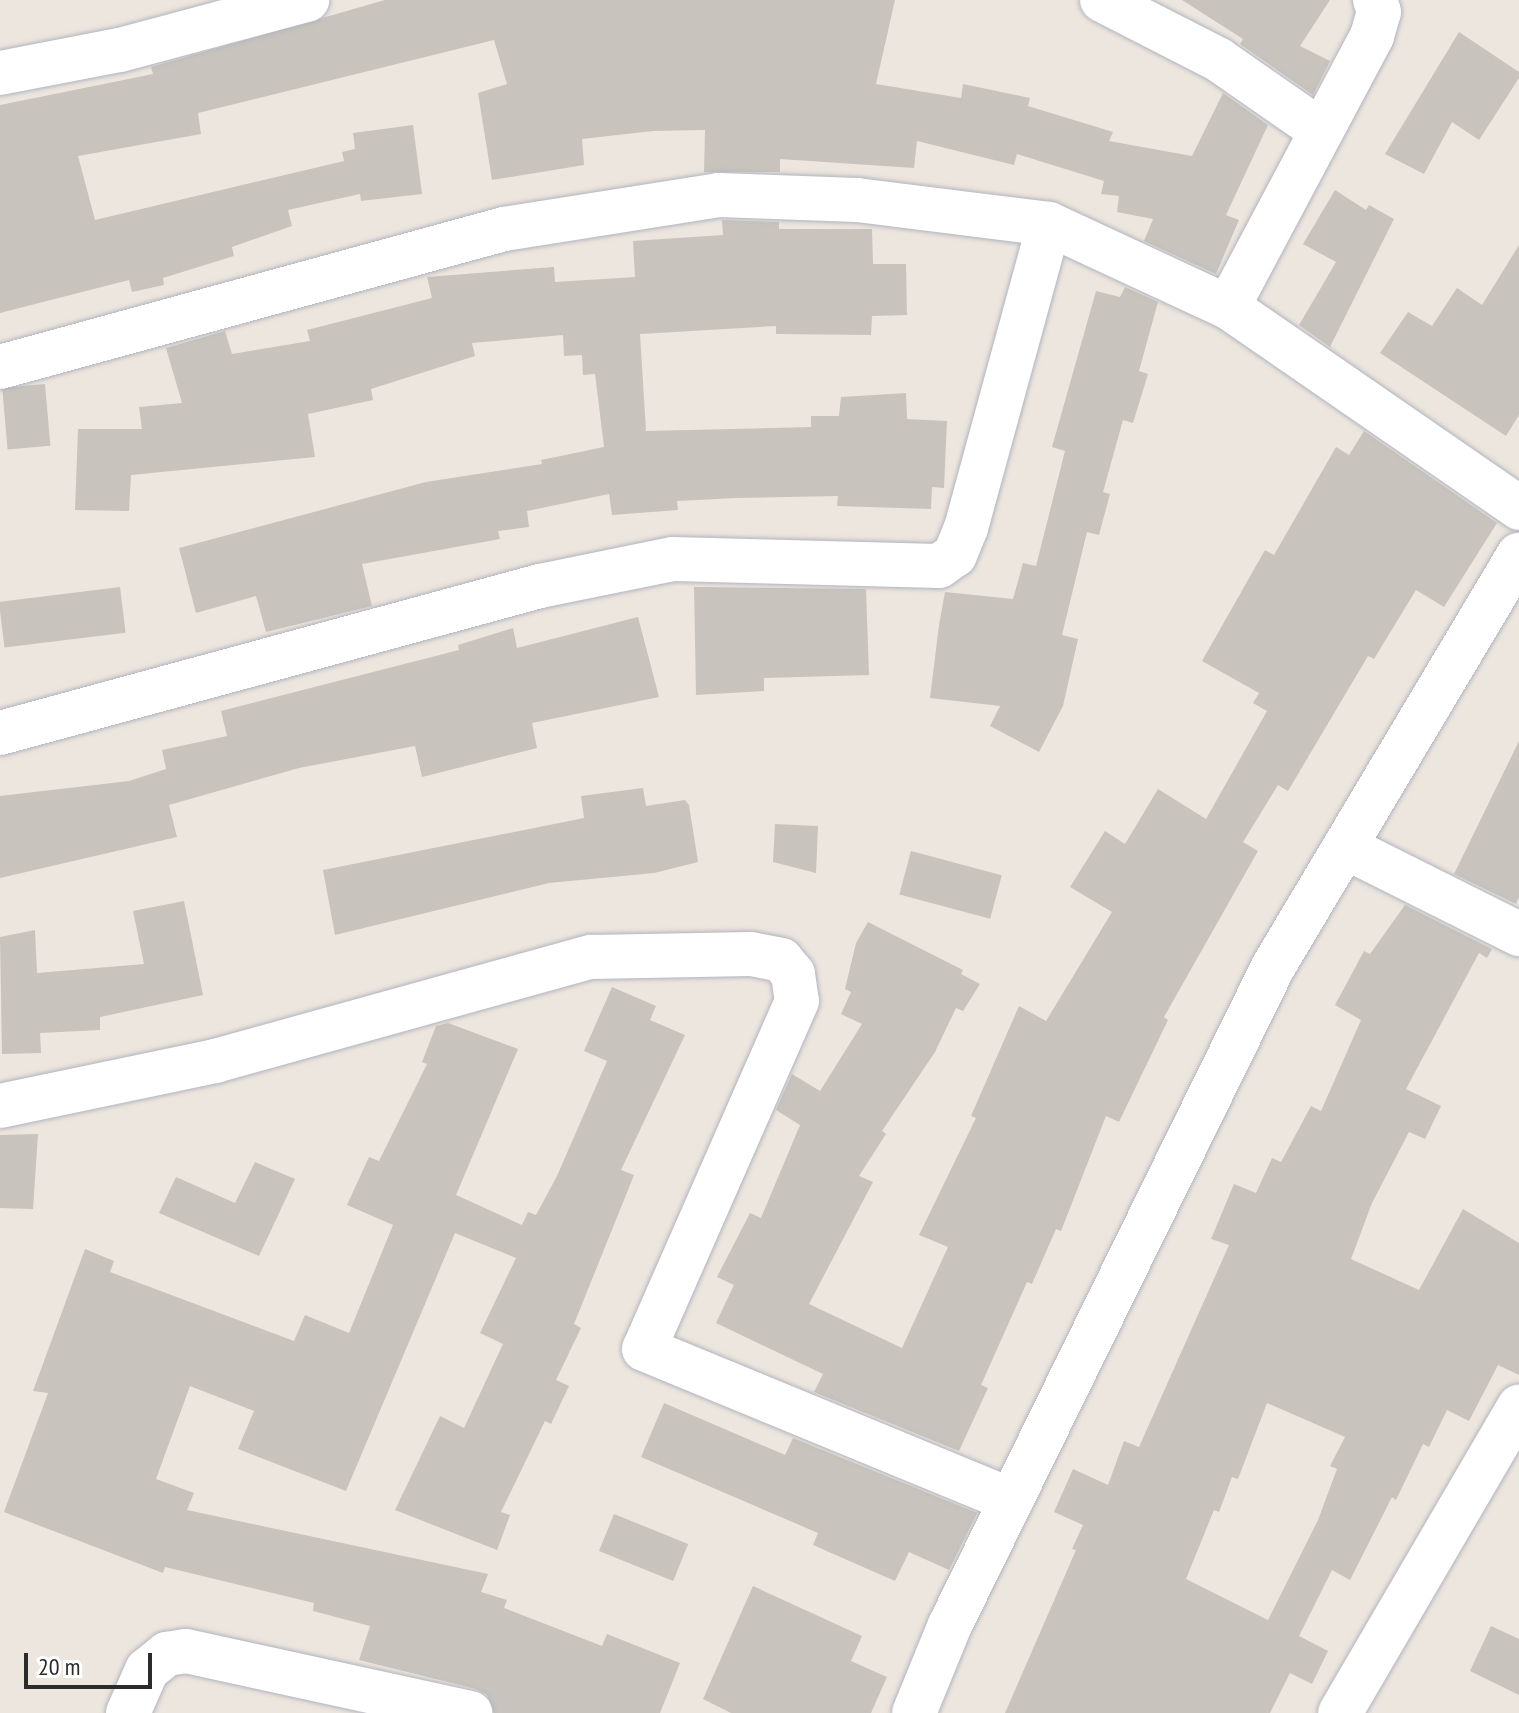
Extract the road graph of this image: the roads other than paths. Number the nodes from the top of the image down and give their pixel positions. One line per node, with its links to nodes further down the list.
1 (307, 0): 4 (street)
2 (1102, 0): 5 (street)
3 (1375, 0): 5 (street)
4 (0, 73)
5 (1321, 131): 7 (street)
6 (1049, 224): 7 (street); 8 (street); 12 (street)
7 (1228, 307): 9 (street)
8 (0, 367)
9 (1519, 508)
10 (1519, 555): 11 (street)
11 (1501, 623): 13 (street)
12 (0, 733)
13 (1345, 847): 14 (street); 17 (street)
14 (1519, 934)
15 (0, 1106): 17 (street)
16 (1519, 1407): 21 (street)
17 (1011, 1500): 20 (street)
18 (128, 1713): 19 (street)
19 (470, 1713)
20 (914, 1713)
21 (1340, 1713)

